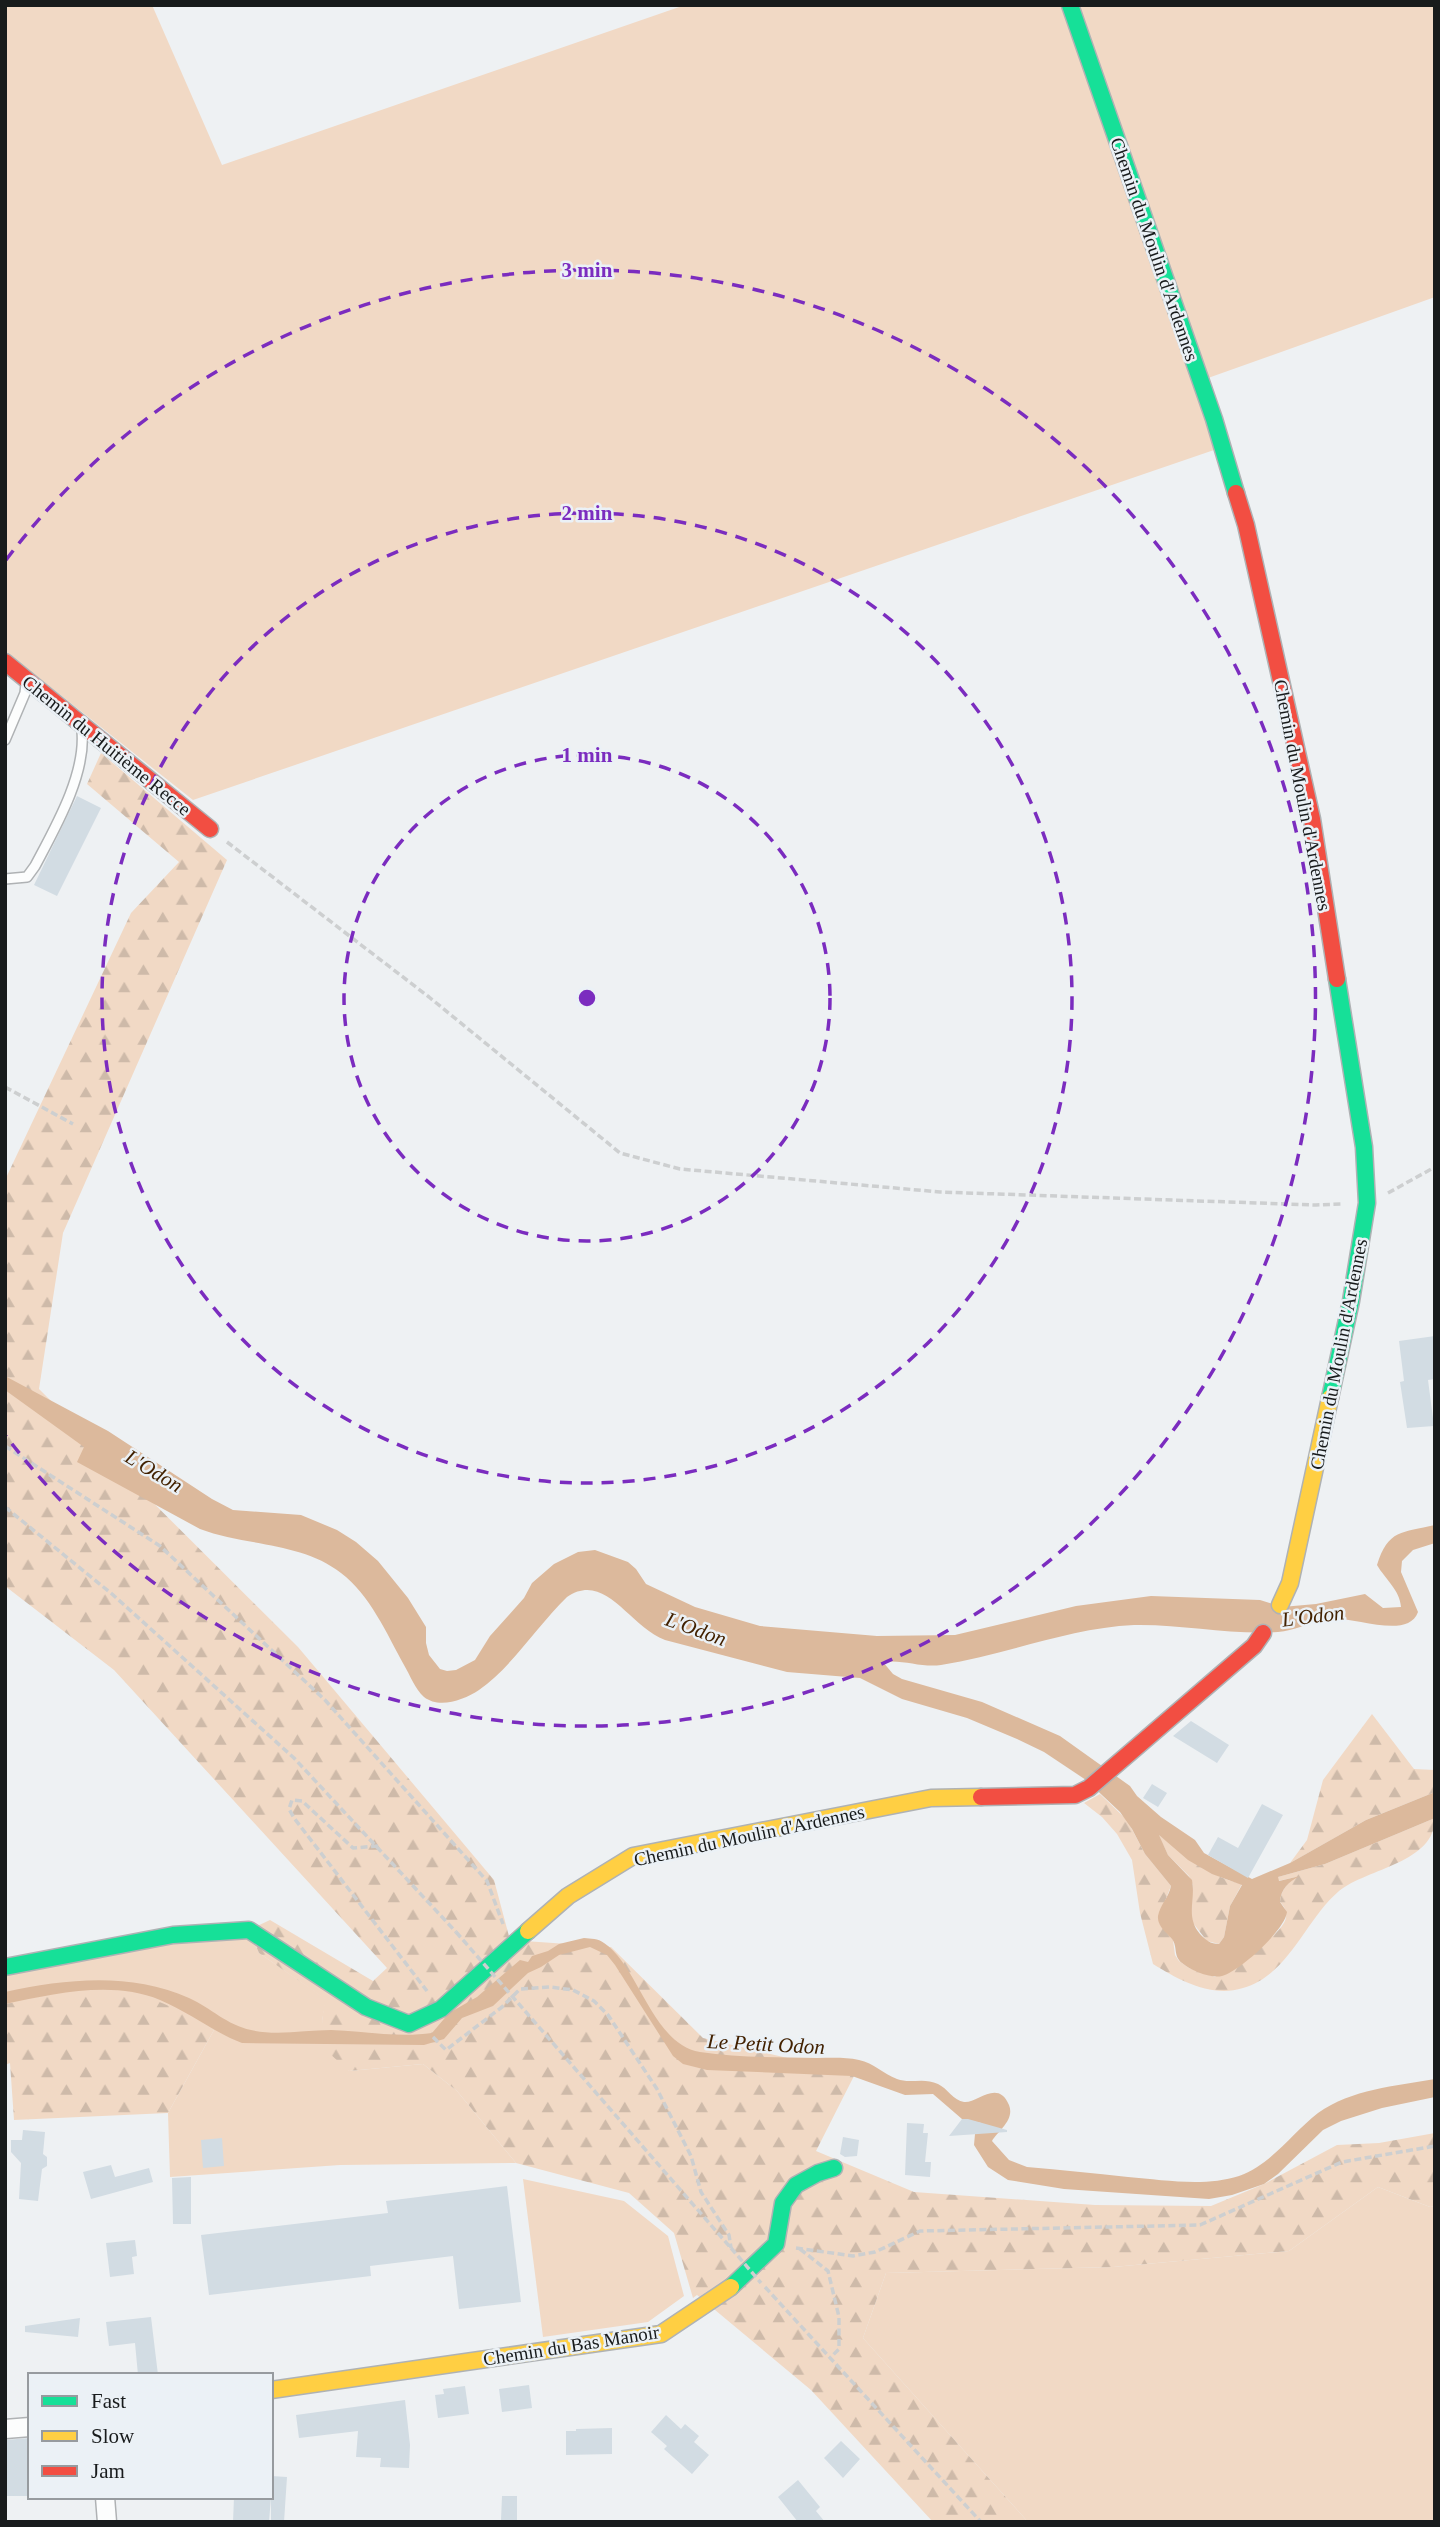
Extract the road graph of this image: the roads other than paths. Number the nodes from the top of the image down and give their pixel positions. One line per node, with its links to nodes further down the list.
1 (1070, 5): 8 (street, Chemin du Moulin d'Ardennes)
2 (5, 662): 3 (street, Chemin du Huitième Recce)
3 (26, 679): 4 (street, Chemin du Huitième Recce); 5 (lane)
4 (82, 726): 6 (street, Chemin du Huitième Recce); 7 (lane)
5 (5, 740)
6 (210, 829)
7 (5, 879)
8 (1280, 1605)
9 (1264, 1633): 10 (street, Chemin du Moulin d'Ardennes)
10 (5, 1967)
11 (834, 2168): 12 (street, Chemin du Bas Manoir)
12 (273, 2390)
13 (28, 2427): 14 (street)
14 (5, 2429)
15 (105, 2499): 16 (street)
16 (107, 2522)

